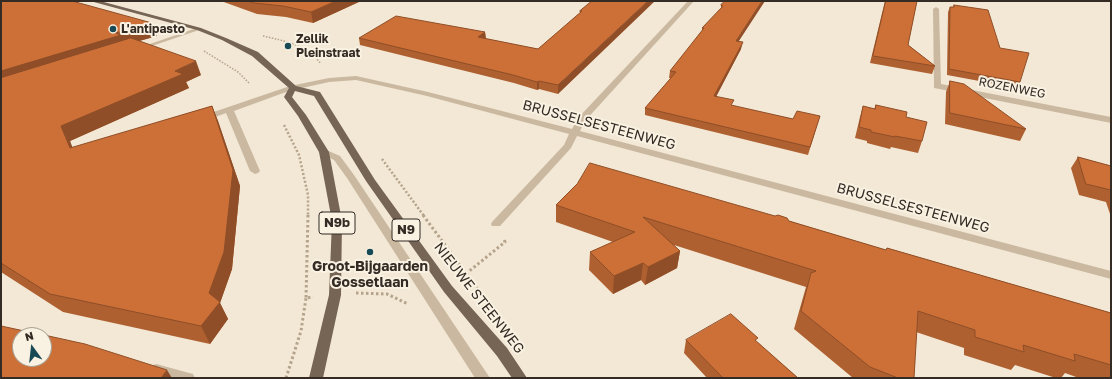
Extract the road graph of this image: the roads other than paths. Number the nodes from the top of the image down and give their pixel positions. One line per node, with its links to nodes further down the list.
1 (93, 1): 4 (main road, N9)
2 (691, 1): 10 (street)
3 (936, 9): 8 (street, ROZENWEG)
4 (199, 29): 5 (street); 6 (main road, N9)
5 (129, 51)
6 (293, 88): 7 (street, BRUSSELSESTEENWEG); 10 (street, BRUSSELSESTEENWEG); 11 (main road, N9b); 19 (main road, NIEUWE STEENWEG / N9)
7 (228, 110): 9 (street, BRUSSELSESTEENWEG); 12 (street)
8 (1111, 120)
9 (191, 123)
10 (575, 133): 13 (street); 14 (street, BRUSSELSESTEENWEG)
11 (324, 152): 17 (main road, N9b); 18 (street, N9)
12 (255, 171)
13 (496, 224)
14 (1111, 275)
15 (143, 366): 16 (street)
16 (188, 378)
17 (316, 378)
18 (483, 378)
19 (520, 378)

